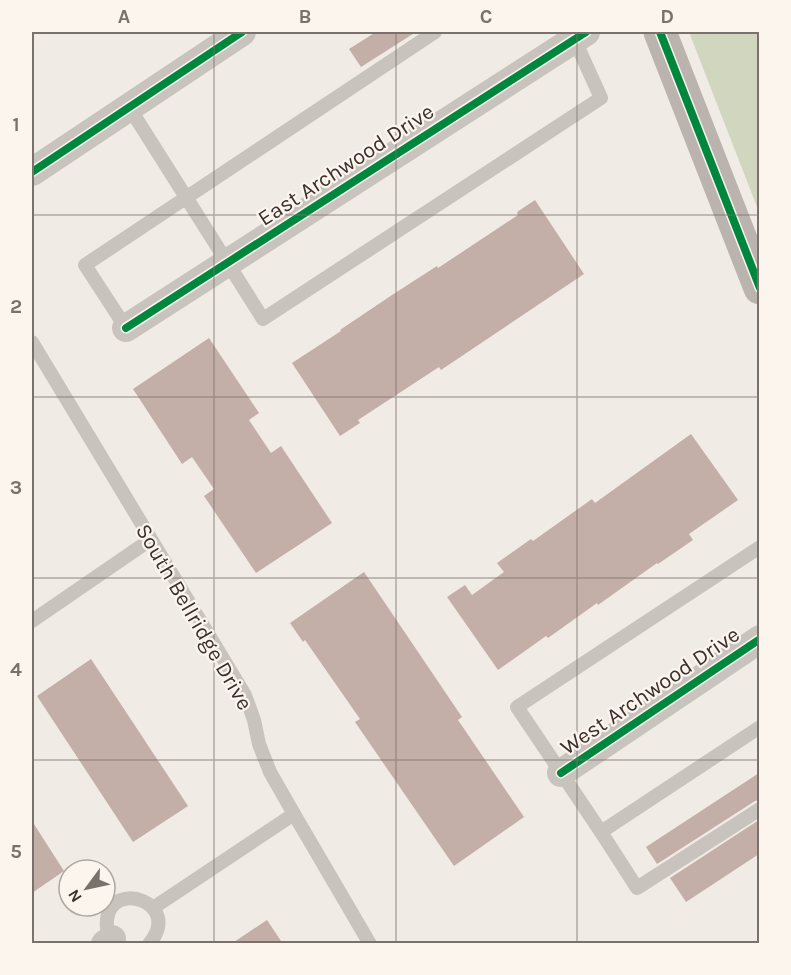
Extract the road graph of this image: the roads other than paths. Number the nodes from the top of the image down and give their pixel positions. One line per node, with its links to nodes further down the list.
1 (242, 32): 5 (street)
2 (435, 32): 7 (lane)
3 (660, 32): 9 (street)
4 (577, 34): 8 (street, East Archwood Drive); 8 (lane)
5 (129, 107): 6 (street); 7 (lane)
6 (32, 172)
7 (187, 197): 8 (lane); 10 (lane)
8 (227, 263): 10 (street, East Archwood Drive)
9 (759, 288)
10 (126, 328)
11 (32, 342): 12 (lane, South Bellridge Drive)
12 (150, 540): 14 (lane); 19 (lane, South Bellridge Drive)
13 (759, 547): 17 (lane)
14 (32, 621)
15 (759, 639): 17 (street, West Archwood Drive)
16 (759, 727): 20 (lane)
17 (561, 772): 20 (lane)
18 (759, 809): 20 (lane)
19 (294, 814): 21 (lane); 24 (lane, South Bellridge Drive)
20 (601, 832)
21 (153, 908): 22 (lane); 23 (lane)
22 (111, 942)
23 (149, 944)
24 (370, 944)

